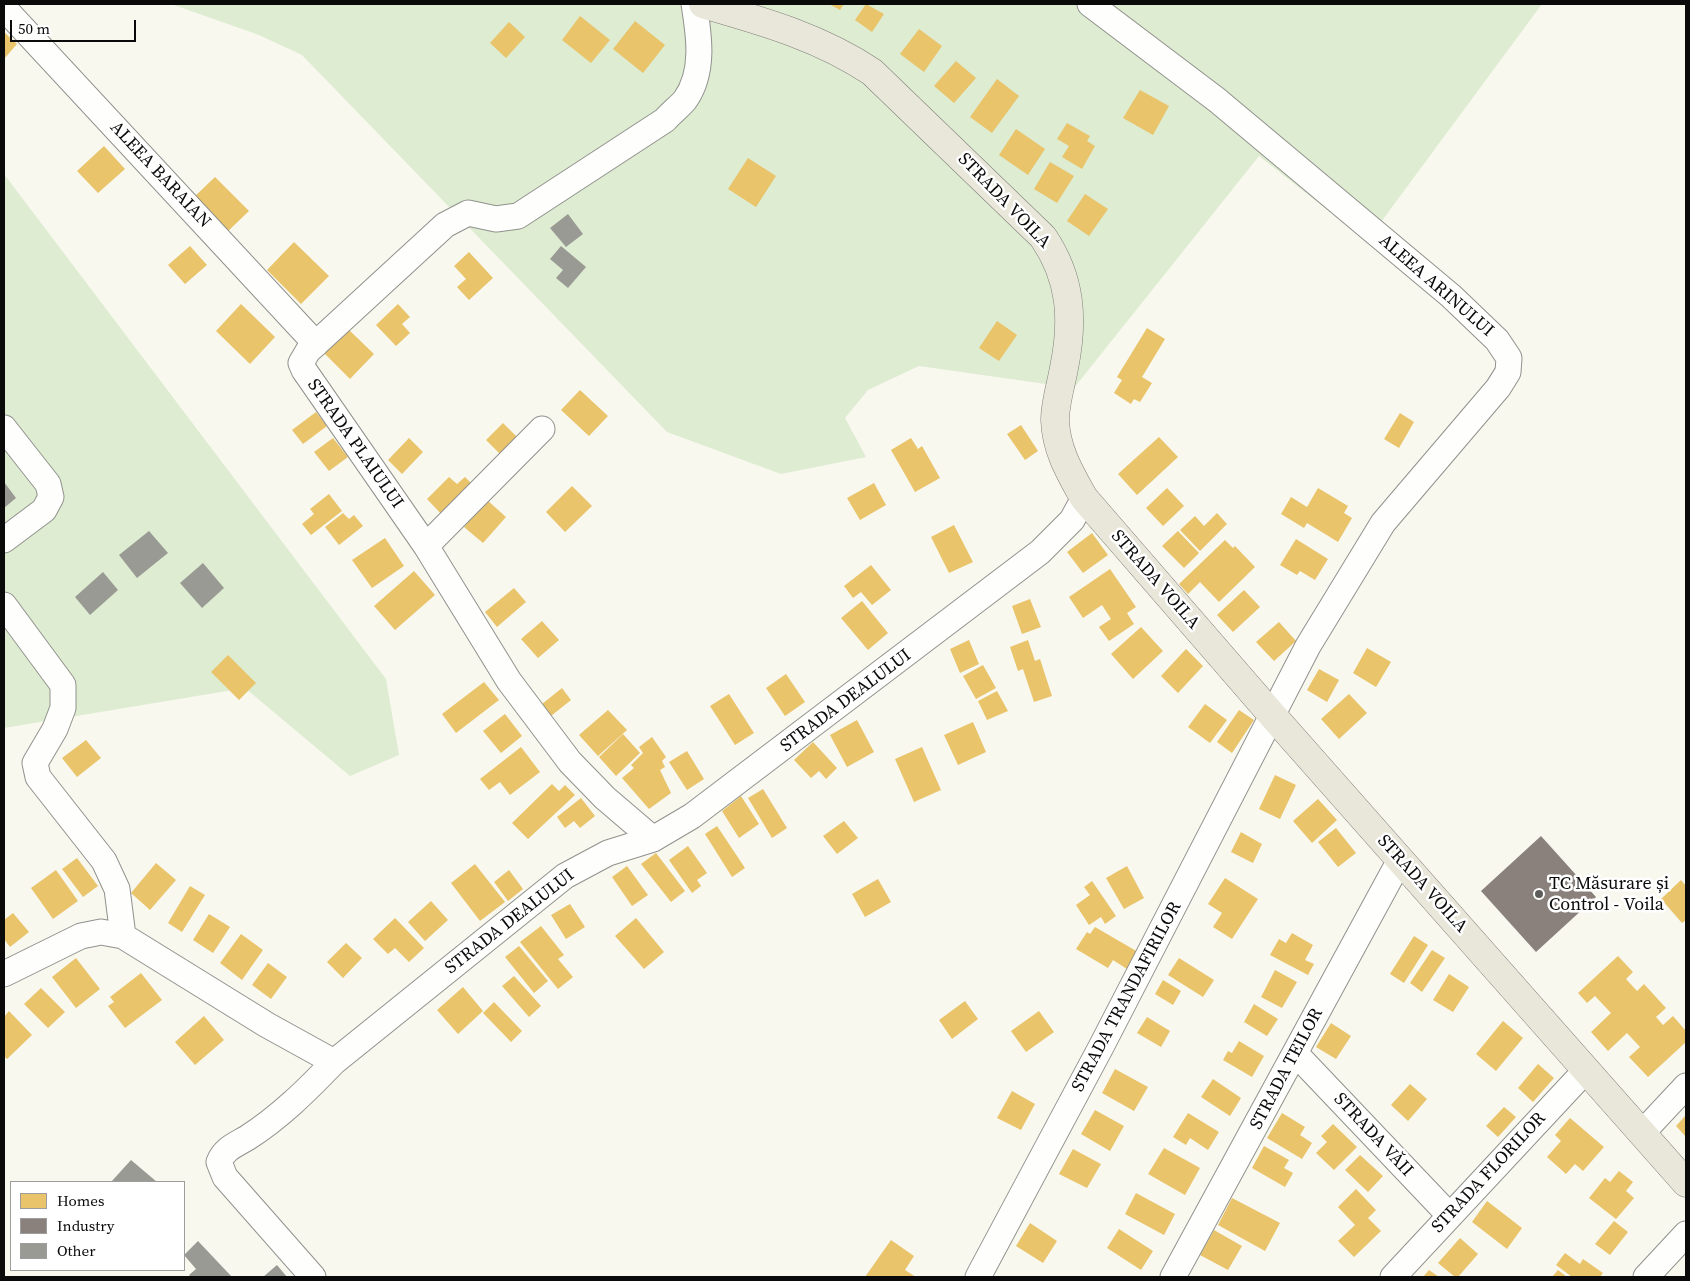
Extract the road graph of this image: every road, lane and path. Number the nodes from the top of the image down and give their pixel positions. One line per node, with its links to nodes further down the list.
1 (694, 4): 5 (street, STRADA PLAIULUI)
2 (703, 4): 8 (main road, STRADA VOILA)
3 (1090, 4): 12 (street, ALEEA ARINULUI)
4 (4, 8): 5 (street, ALEEA BARAIAN)
5 (316, 344): 10 (street, STRADA PLAIULUI)
6 (4, 428): 9 (street)
7 (542, 429): 10 (street)
8 (1084, 498): 12 (main road, STRADA VOILA); 13 (street, STRADA DEALULUI)
9 (4, 540)
10 (426, 546): 13 (street, STRADA PLAIULUI)
11 (4, 604): 15 (street)
12 (1273, 716): 14 (main road, STRADA VOILA); 26 (street, STRADA TRANDAFIRILOR)
13 (653, 839): 18 (street, STRADA DEALULUI)
14 (1400, 860): 17 (street, STRADA TEILOR); 19 (main road, STRADA VOILA)
15 (122, 936): 16 (street); 18 (street)
16 (4, 974)
17 (1296, 1054): 23 (street, STRADA VĂII); 27 (street, STRADA TEILOR)
18 (334, 1062): 25 (street, STRADA DEALULUI)
19 (1586, 1070): 21 (main road, STRADA VOILA); 23 (street, STRADA FLORILOR)
20 (1686, 1086): 21 (street)
21 (1642, 1133): 22 (main road, STRADA VOILA)
22 (1686, 1183)
23 (1450, 1216): 28 (street, STRADA FLORILOR)
24 (1686, 1234): 29 (street)
25 (314, 1277)
26 (978, 1277)
27 (1173, 1277)
28 (1393, 1277)
29 (1646, 1277)

